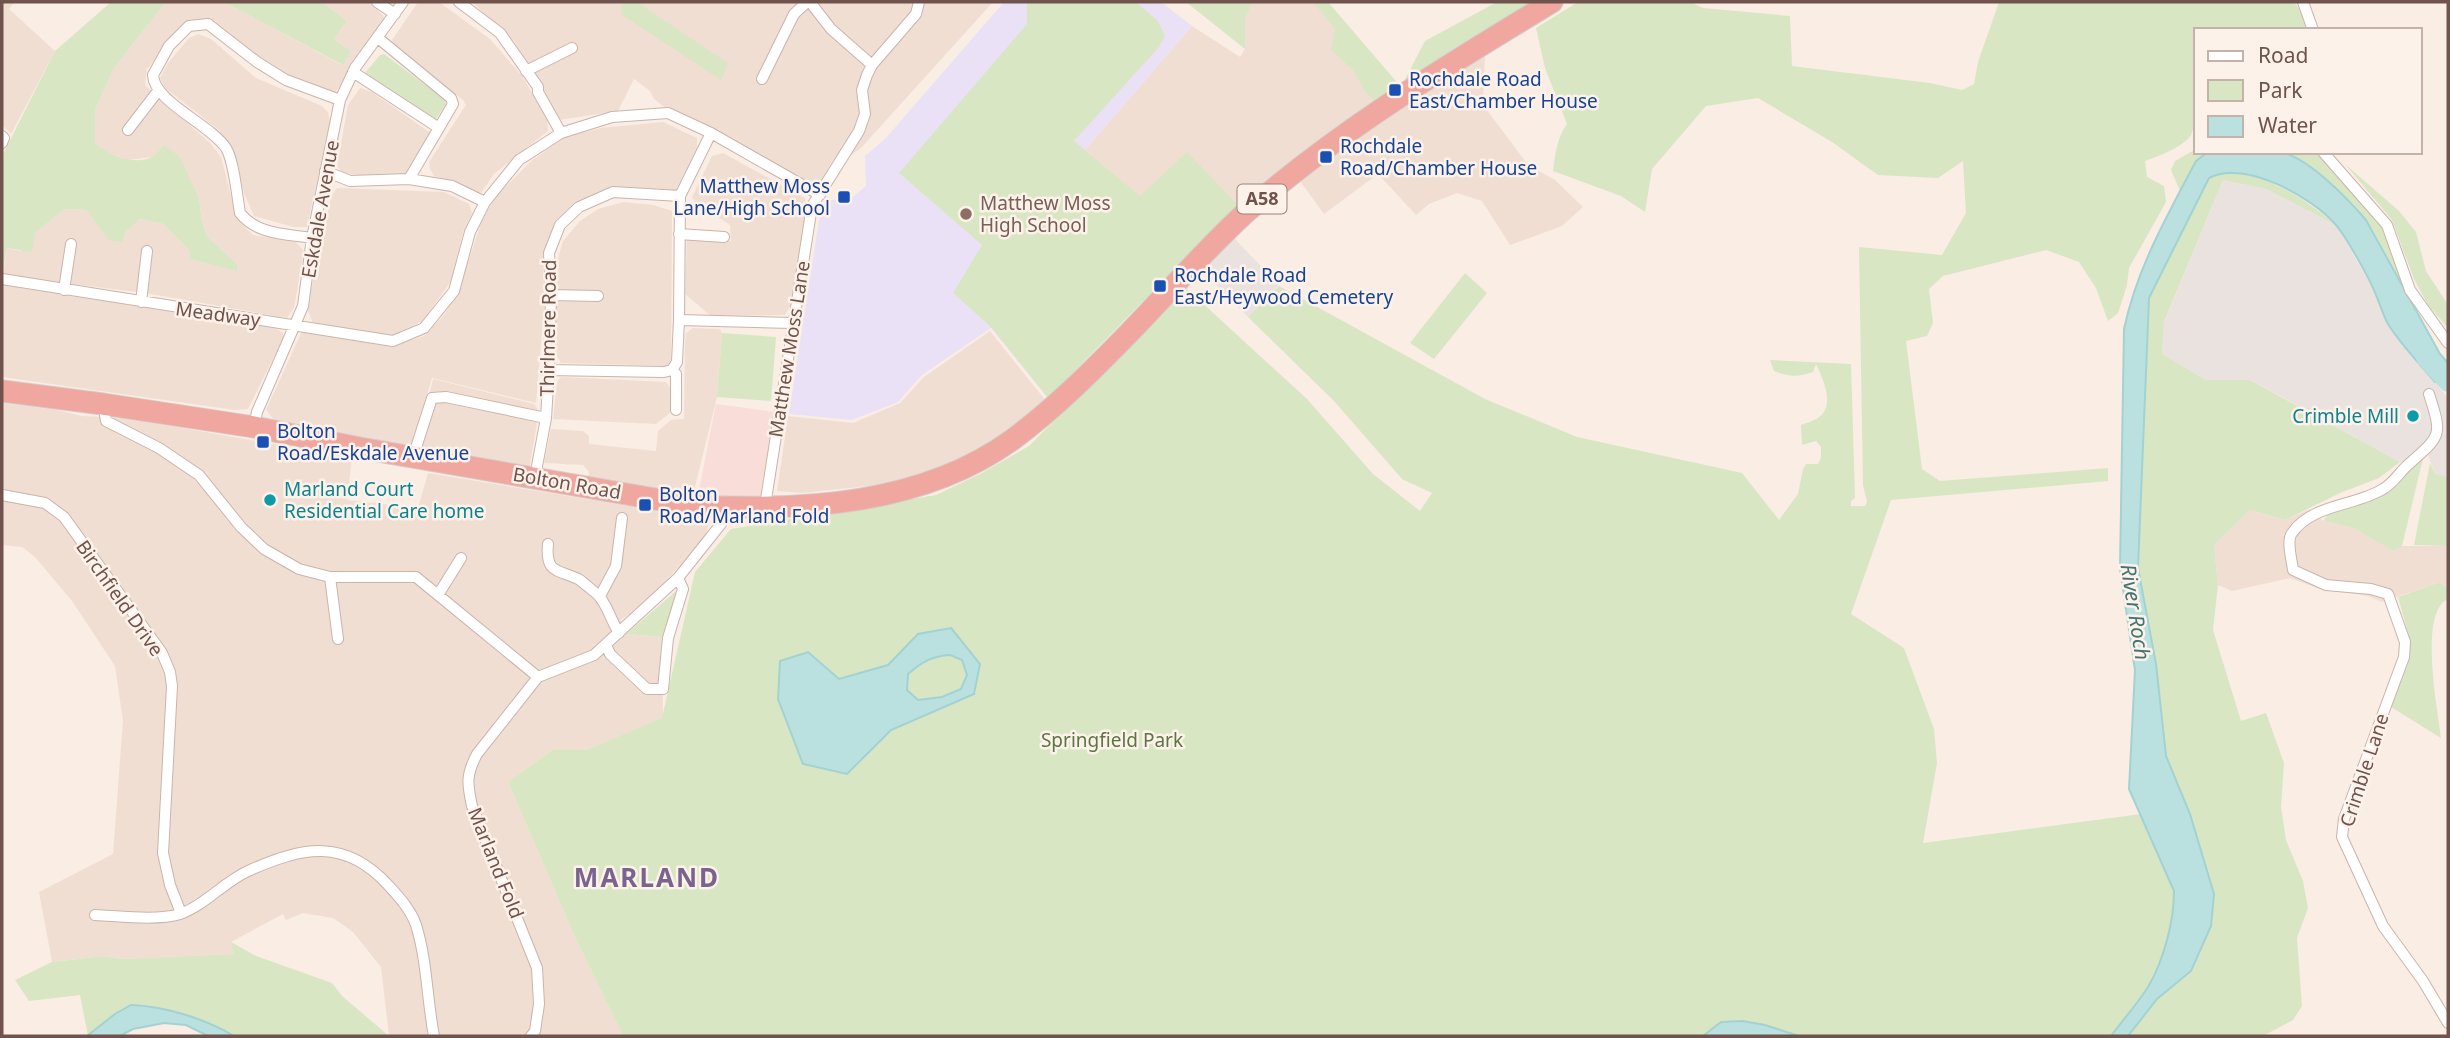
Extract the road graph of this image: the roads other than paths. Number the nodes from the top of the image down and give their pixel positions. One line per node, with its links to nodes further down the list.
1 (377, 2): 8 (street)
2 (404, 2): 8 (street, Eskdale Avenue)
3 (459, 2): 13 (street)
4 (808, 2): 12 (street); 15 (street)
5 (919, 2): 12 (street)
6 (1552, 2): 53 (highway, Bolton Road / A58)
7 (2302, 2): 9 (street)
8 (394, 14): 10 (street, Eskdale Avenue)
9 (2312, 28)
10 (378, 38): 14 (street, Eskdale Avenue); 18 (street)
11 (572, 48): 13 (street)
12 (873, 65): 25 (street, Matthew Moss Lane)
13 (526, 71): 20 (street)
14 (353, 72): 17 (street, Eskdale Avenue); 18 (street)
15 (762, 79)
16 (158, 91): 17 (street); 19 (street); 30 (street)
17 (340, 100): 23 (street, Eskdale Avenue)
18 (439, 128): 24 (street)
19 (128, 130)
20 (561, 133): 21 (street, Meadway); 27 (street, Meadway)
21 (711, 133): 25 (street, Meadway); 26 (street)
22 (2325, 154): 41 (street)
23 (325, 171): 24 (street); 30 (street, Eskdale Avenue)
24 (409, 179): 27 (street)
25 (820, 195): 39 (street, Matthew Moss Lane)
26 (680, 196): 28 (street); 35 (street, Thirlmere Road)
27 (485, 202): 40 (street, Meadway)
28 (679, 233): 29 (street); 38 (street)
29 (724, 237)
30 (312, 238): 40 (street, Eskdale Avenue)
31 (71, 244): 34 (street)
32 (147, 251): 37 (street)
33 (2, 279): 34 (street, Meadway)
34 (64, 290): 37 (street, Meadway)
35 (551, 295): 36 (street); 42 (street, Thirlmere Road)
36 (598, 296)
37 (141, 302): 40 (street, Meadway)
38 (679, 320): 39 (street); 43 (street)
39 (793, 323): 53 (street, Matthew Moss Lane)
40 (296, 325): 49 (street, Eskdale Avenue)
41 (2448, 343)
42 (549, 370): 43 (street); 48 (street, Thirlmere Road)
43 (673, 370): 47 (street)
44 (2, 391): 46 (highway, Bolton Road / A58)
45 (2429, 394): 68 (street, Crimble Lane)
46 (103, 404): 49 (highway, Bolton Road / A58); 58 (street)
47 (676, 410)
48 (546, 418): 50 (street); 51 (street, Thirlmere Road)
49 (254, 427): 50 (highway, Bolton Road / A58)
50 (412, 457): 51 (highway, Bolton Road / A58)
51 (535, 477): 54 (highway, Bolton Road / A58)
52 (2, 495): 66 (street, Birchfield Drive)
53 (765, 506): 54 (highway, Bolton Road / A58)
54 (726, 507): 59 (street)
55 (622, 518): 61 (street)
56 (545, 551): 61 (street)
57 (461, 558): 60 (street)
58 (330, 577): 60 (street); 63 (street)
59 (678, 578): 62 (street); 64 (street)
60 (438, 595): 65 (street)
61 (600, 596): 62 (street)
62 (619, 633): 64 (street)
63 (338, 639)
64 (606, 645): 65 (street)
65 (538, 677): 70 (street, Marland Fold)
66 (181, 914): 67 (street); 69 (street)
67 (105, 929)
68 (2448, 1023)
69 (434, 1036)
70 (531, 1036)

